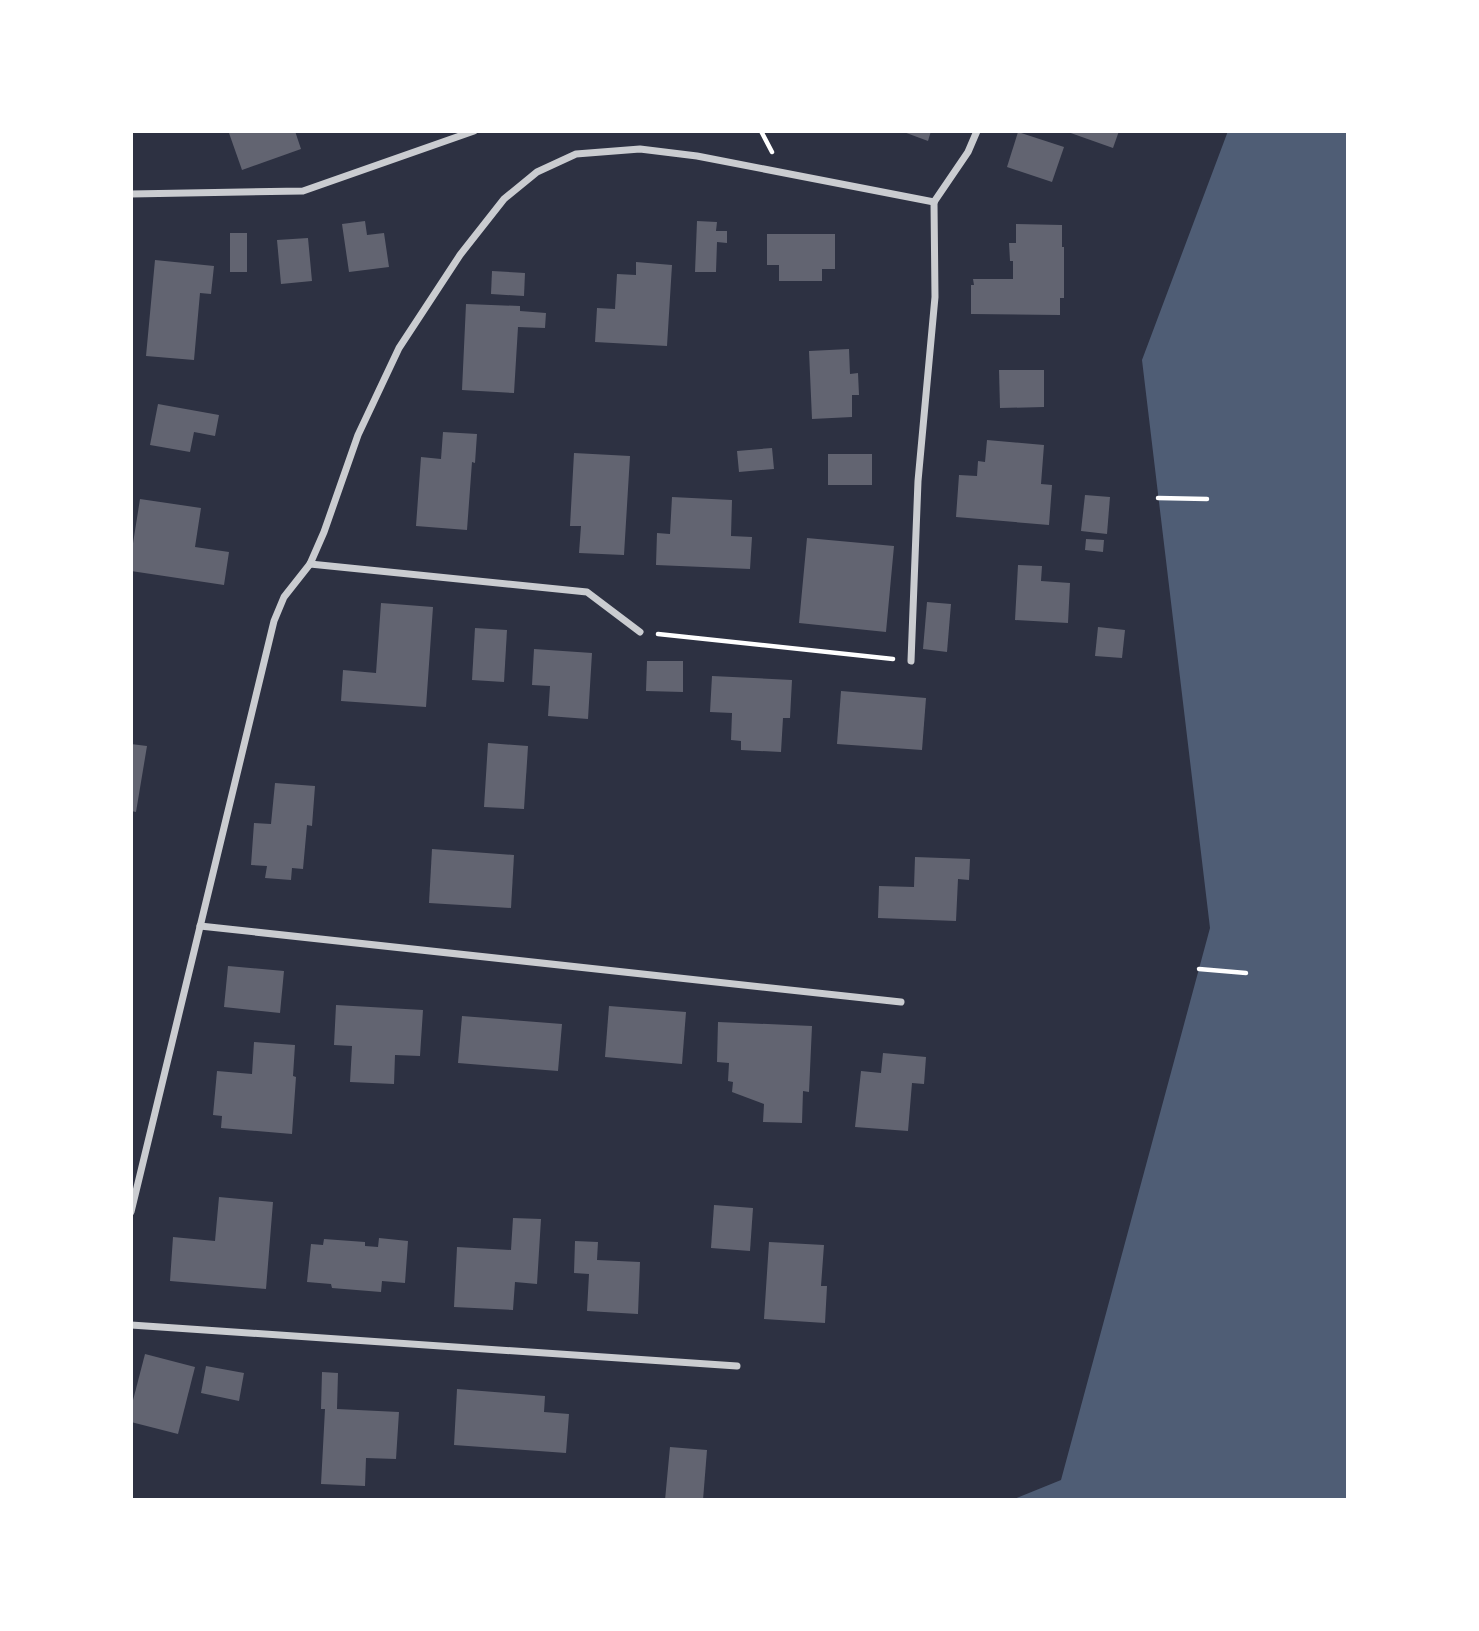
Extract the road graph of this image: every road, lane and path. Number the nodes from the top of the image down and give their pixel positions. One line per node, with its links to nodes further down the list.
1 (474, 131): 3 (street)
2 (977, 131): 4 (street)
3 (131, 194)
4 (934, 202): 7 (street); 9 (street)
5 (1158, 498): 6 (path)
6 (1207, 499)
7 (310, 564): 8 (street); 10 (street)
8 (640, 632): 9 (path)
9 (911, 661)
10 (200, 926): 13 (street); 14 (street)
11 (1199, 969): 12 (path)
12 (1247, 973)
13 (901, 1002)
14 (131, 1212)
15 (131, 1325): 16 (street)
16 (737, 1366)

